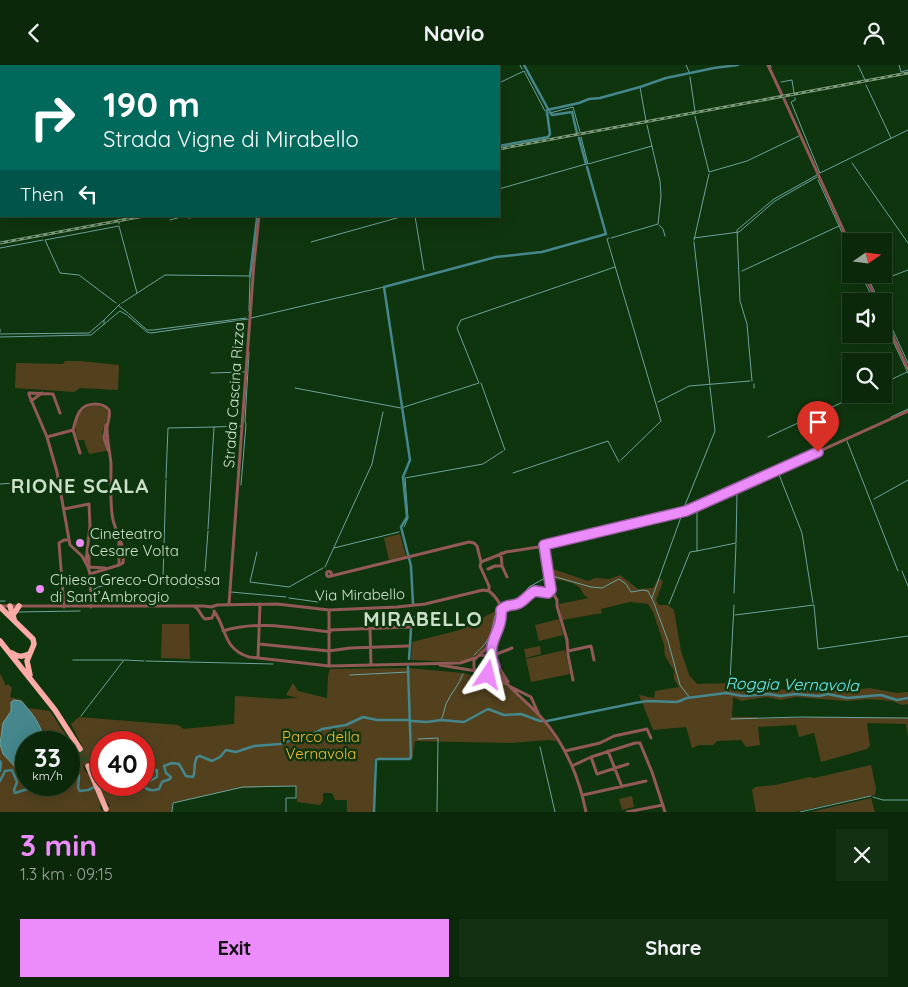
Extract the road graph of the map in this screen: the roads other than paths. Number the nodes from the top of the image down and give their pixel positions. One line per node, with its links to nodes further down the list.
1 (768, 65): 2 (street)
2 (782, 95)
3 (784, 99): 5 (street)
4 (259, 217): 34 (street, Strada Cascina Rizza)
5 (845, 233)
6 (892, 334): 7 (street)
7 (908, 369)
8 (42, 393): 9 (street); 9 (street); 11 (street)
9 (31, 401): 13 (street)
10 (908, 411): 18 (street)
11 (60, 413)
12 (73, 430): 13 (street); 14 (street); 24 (street)
13 (47, 437): 15 (street)
14 (80, 453)
15 (64, 509): 16 (street); 17 (street)
16 (89, 539): 20 (street); 23 (street)
17 (68, 540): 20 (street); 40 (street)
18 (544, 545): 19 (street); 29 (street)
19 (501, 553): 21 (street); 22 (street)
20 (86, 561): 23 (street)
21 (481, 562): 27 (street); 30 (street)
22 (502, 566): 25 (street); 28 (street)
23 (88, 567): 24 (street); 26 (street)
24 (108, 569): 26 (street)
25 (488, 569)
26 (90, 574): 41 (street)
27 (331, 576)
28 (507, 577)
29 (551, 590): 31 (street); 32 (street)
30 (489, 591): 43 (street, Via Mirabello); 44 (street)
31 (548, 593): 32 (street); 44 (street)
32 (555, 595): 62 (street)
33 (260, 603): 34 (street, Via Mirabello); 43 (street, Via Mirabello); 49 (street)
34 (229, 604): 42 (street, Via Mirabello)
35 (10, 606): 36 (street); 39 (street); 46 (highway)
36 (19, 606): 40 (street); 46 (highway)
37 (193, 606): 38 (street); 41 (street); 45 (street)
38 (206, 606): 42 (street); 45 (street)
39 (0, 607): 46 (highway)
40 (64, 607): 41 (street)
41 (91, 607)
42 (213, 609): 47 (street); 48 (street)
43 (330, 610): 53 (street)
44 (501, 610): 55 (street)
45 (201, 612): 47 (street)
46 (12, 617): 63 (highway)
47 (212, 618): 48 (street)
48 (220, 624): 52 (street)
49 (260, 625): 52 (street); 53 (street); 56 (street)
50 (411, 627): 51 (street)
51 (370, 629): 53 (street); 58 (street)
52 (223, 631): 65 (street)
53 (330, 631): 61 (street)
54 (0, 641): 60 (highway)
55 (493, 642): 64 (street); 69 (street)
56 (259, 643): 61 (street); 65 (street)
57 (408, 646): 58 (street)
58 (370, 648): 61 (street); 70 (street)
59 (512, 648): 69 (street)
60 (8, 651): 63 (highway); 74 (highway)
61 (329, 651): 71 (street)
62 (568, 651): 67 (street); 75 (street)
63 (29, 654): 74 (highway)
64 (480, 655): 66 (street); 69 (street)
65 (258, 658): 71 (street)
66 (475, 658): 68 (street); 72 (street)
67 (594, 660)
68 (422, 663): 70 (street); 72 (street)
69 (494, 664): 73 (street); 76 (street)
70 (371, 665): 71 (street)
71 (329, 666)
72 (476, 671): 73 (street)
73 (488, 675): 76 (street)
74 (31, 680): 78 (highway)
75 (573, 680)
76 (508, 684): 77 (street); 77 (street)
77 (539, 715): 80 (street)
78 (69, 731)
79 (651, 738): 80 (street)
80 (564, 751): 85 (street)
81 (608, 751): 82 (street); 86 (street); 90 (street)
82 (591, 757): 85 (street); 86 (street)
83 (628, 764): 86 (street)
84 (88, 766): 91 (highway)
85 (572, 766): 89 (street)
86 (615, 768): 88 (street)
87 (646, 781): 88 (street)
88 (622, 787): 89 (street)
89 (583, 795): 92 (street)
90 (663, 805): 93 (street); 94 (street)
91 (106, 809)
92 (586, 812)
93 (627, 812)
94 (665, 812)

